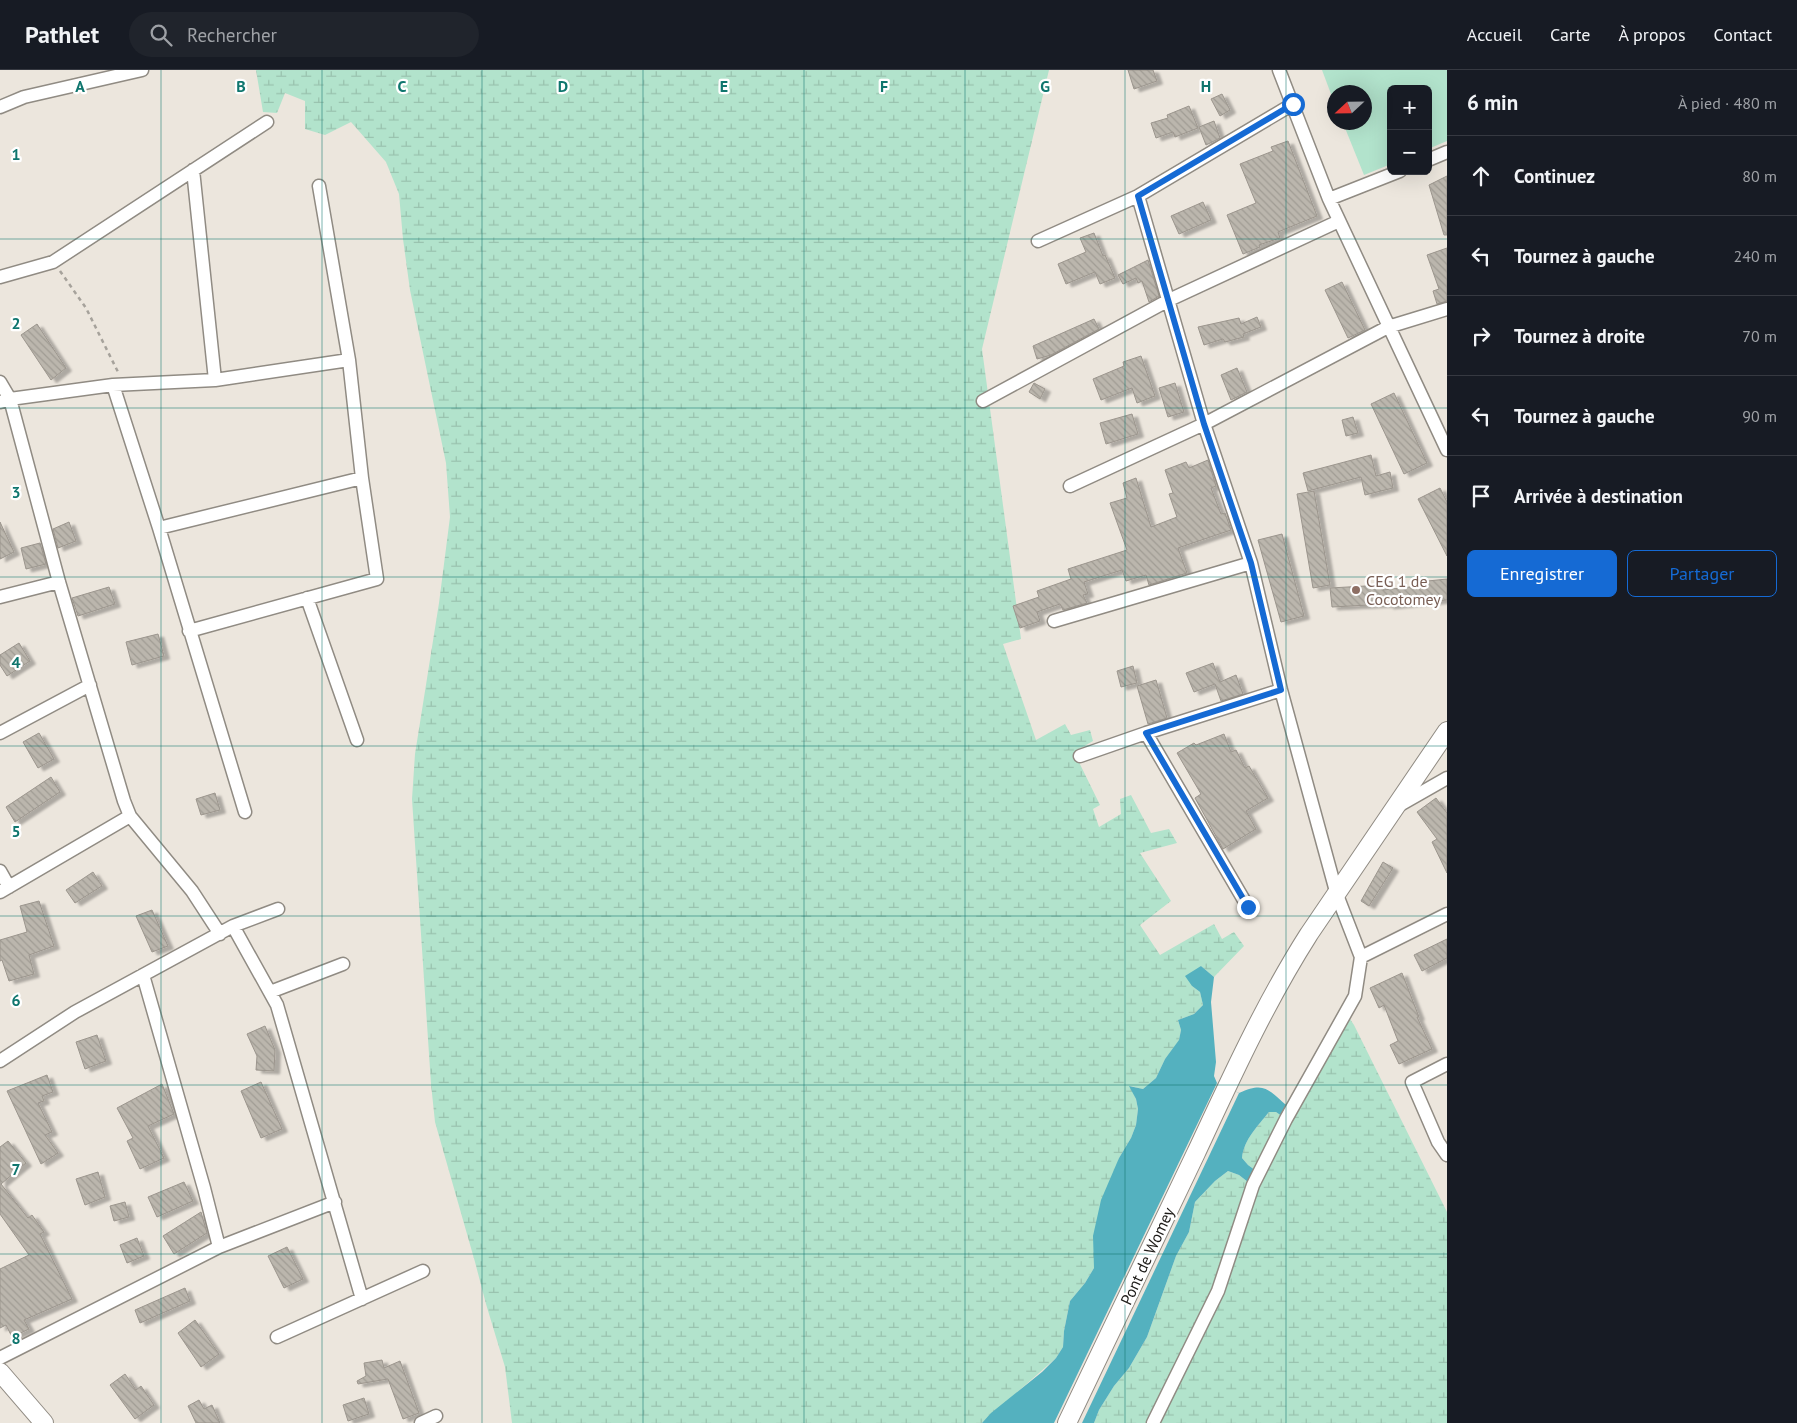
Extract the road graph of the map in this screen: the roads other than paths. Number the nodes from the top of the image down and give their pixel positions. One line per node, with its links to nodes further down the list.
1 (142, 70): 4 (street)
2 (1279, 70): 3 (street)
3 (1293, 104): 11 (street); 12 (street)
4 (0, 107)
5 (267, 122): 8 (street)
6 (1447, 152): 7 (street)
7 (1432, 158)
8 (193, 170): 15 (street); 20 (street)
9 (1390, 175): 12 (street)
10 (319, 186): 19 (street)
11 (1138, 196): 14 (street); 16 (street)
12 (1329, 200): 13 (street)
13 (1339, 221): 16 (street); 18 (street)
14 (1038, 241)
15 (0, 277)
16 (1169, 300): 24 (street); 25 (street)
17 (1447, 309): 18 (street)
18 (1388, 326): 25 (street); 26 (street)
19 (349, 360): 20 (street); 27 (street)
20 (215, 380): 22 (street)
21 (0, 382): 23 (street)
22 (119, 385): 23 (street); 29 (street)
23 (5, 401): 31 (street)
24 (983, 401)
25 (1204, 424): 28 (street); 30 (street)
26 (1447, 450)
27 (362, 478): 29 (street); 33 (street)
28 (1070, 486)
29 (159, 528): 35 (street)
30 (1251, 563): 34 (street); 37 (street)
31 (59, 582): 32 (street); 36 (street)
32 (0, 597)
33 (306, 598): 35 (street); 41 (street)
34 (1054, 620)
35 (189, 630): 45 (street)
36 (90, 685): 39 (street); 46 (street)
37 (1281, 690): 40 (street); 49 (street)
38 (1447, 730): 44 (main road, Pont de Womey)
39 (0, 733)
40 (1146, 733): 42 (street); 50 (street)
41 (357, 740)
42 (1080, 756)
43 (1447, 778): 44 (street)
44 (1396, 807): 49 (main road, Pont de Womey)
45 (245, 812)
46 (130, 816): 48 (street); 54 (street)
47 (0, 871): 48 (street)
48 (5, 890)
49 (1337, 895): 55 (street); 72 (main road, Pont de Womey)
50 (1248, 907)
51 (278, 909): 53 (street)
52 (1447, 914): 55 (street)
53 (233, 926): 54 (street); 58 (street)
54 (220, 934): 57 (street)
55 (1361, 956): 73 (street)
56 (343, 964): 58 (street)
57 (143, 975): 59 (street); 63 (street)
58 (270, 992): 62 (street)
59 (0, 1061)
60 (1447, 1064): 61 (street)
61 (1447, 1155)
62 (335, 1202): 63 (street); 65 (street)
63 (219, 1247): 67 (street)
64 (423, 1271): 65 (street)
65 (362, 1299): 66 (street)
66 (276, 1337)
67 (0, 1358)
68 (0, 1372): 70 (main road)
69 (436, 1416): 71 (street)
70 (44, 1423)
71 (421, 1423)
72 (1067, 1423)
73 (1153, 1423)

